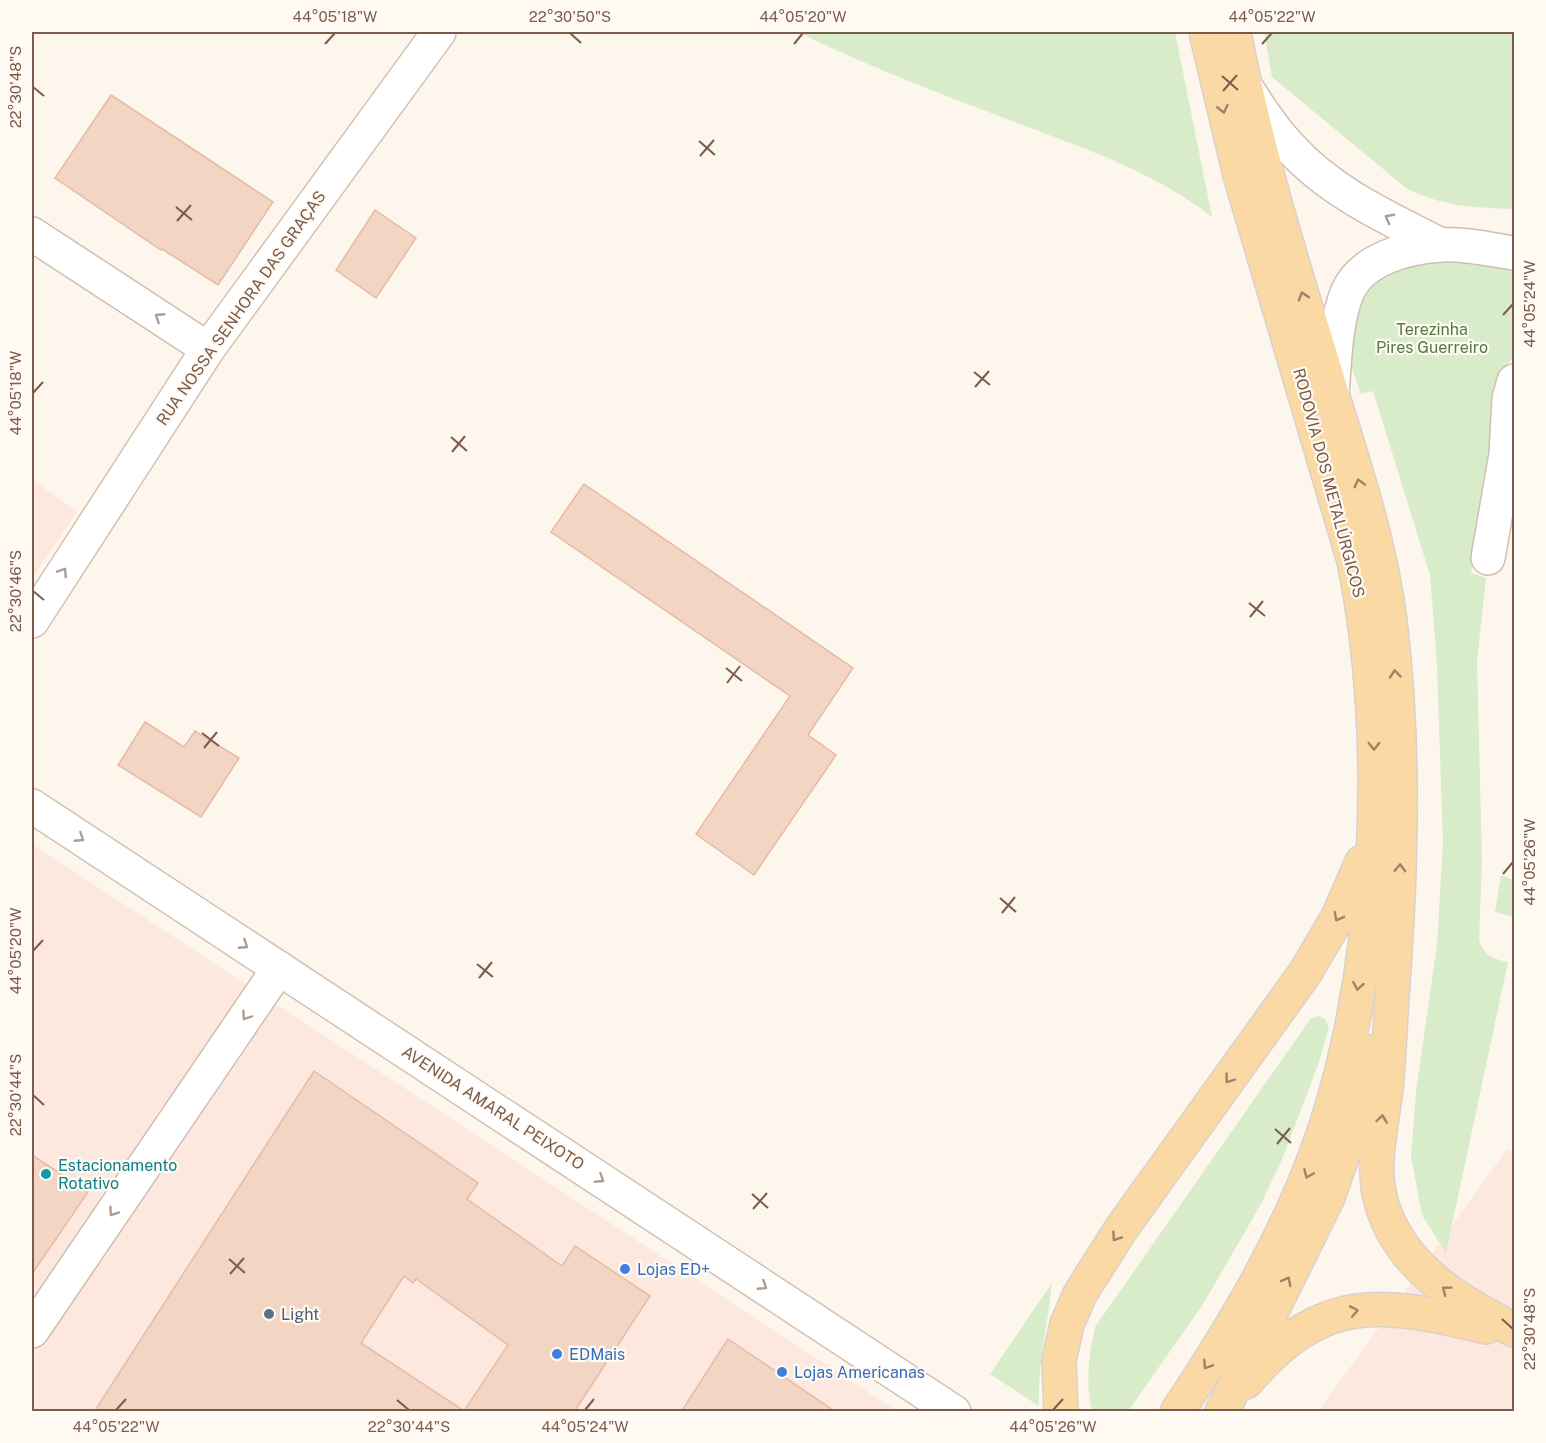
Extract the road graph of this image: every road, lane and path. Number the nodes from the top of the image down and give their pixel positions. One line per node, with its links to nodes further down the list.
1 (439, 32): 8 (street, RUA NOSSA SENHORA DAS GRAÇAS)
2 (1206, 32): 14 (main road, RODOVIA DOS METALÚRGICOS, one-way to 14)
3 (1234, 32): 4 (main road, RODOVIA DOS METALÚRGICOS)
4 (1246, 87): 6 (street, one-way to 4); 10 (main road, RODOVIA DOS METALÚRGICOS, one-way to 4)
5 (32, 234): 8 (street, one-way to 5)
6 (1441, 245): 7 (street); 10 (street)
7 (1515, 253)
8 (208, 349): 12 (street, RUA NOSSA SENHORA DAS GRAÇAS, one-way to 8)
9 (1515, 381): 11 (street)
10 (1332, 393): 15 (main road, RODOVIA DOS METALÚRGICOS, one-way to 10)
11 (1488, 558)
12 (32, 621)
13 (32, 806): 16 (street, AVENIDA AMARAL PEIXOTO, one-way to 16)
14 (1374, 824): 18 (main road, RODOVIA DOS METALÚRGICOS, one-way to 18); 21 (main road, one-way to 21)
15 (1397, 927): 18 (main road, one-way to 15); 19 (main road, one-way to 15)
16 (279, 968): 17 (street, one-way to 17); 20 (street, AVENIDA AMARAL PEIXOTO, one-way to 20)
17 (32, 1331)
18 (1260, 1332): 19 (main road, one-way to 19); 22 (main road, one-way to 22); 23 (main road)
19 (1515, 1332)
20 (954, 1412)
21 (1061, 1412)
22 (1177, 1412)
23 (1222, 1412)

